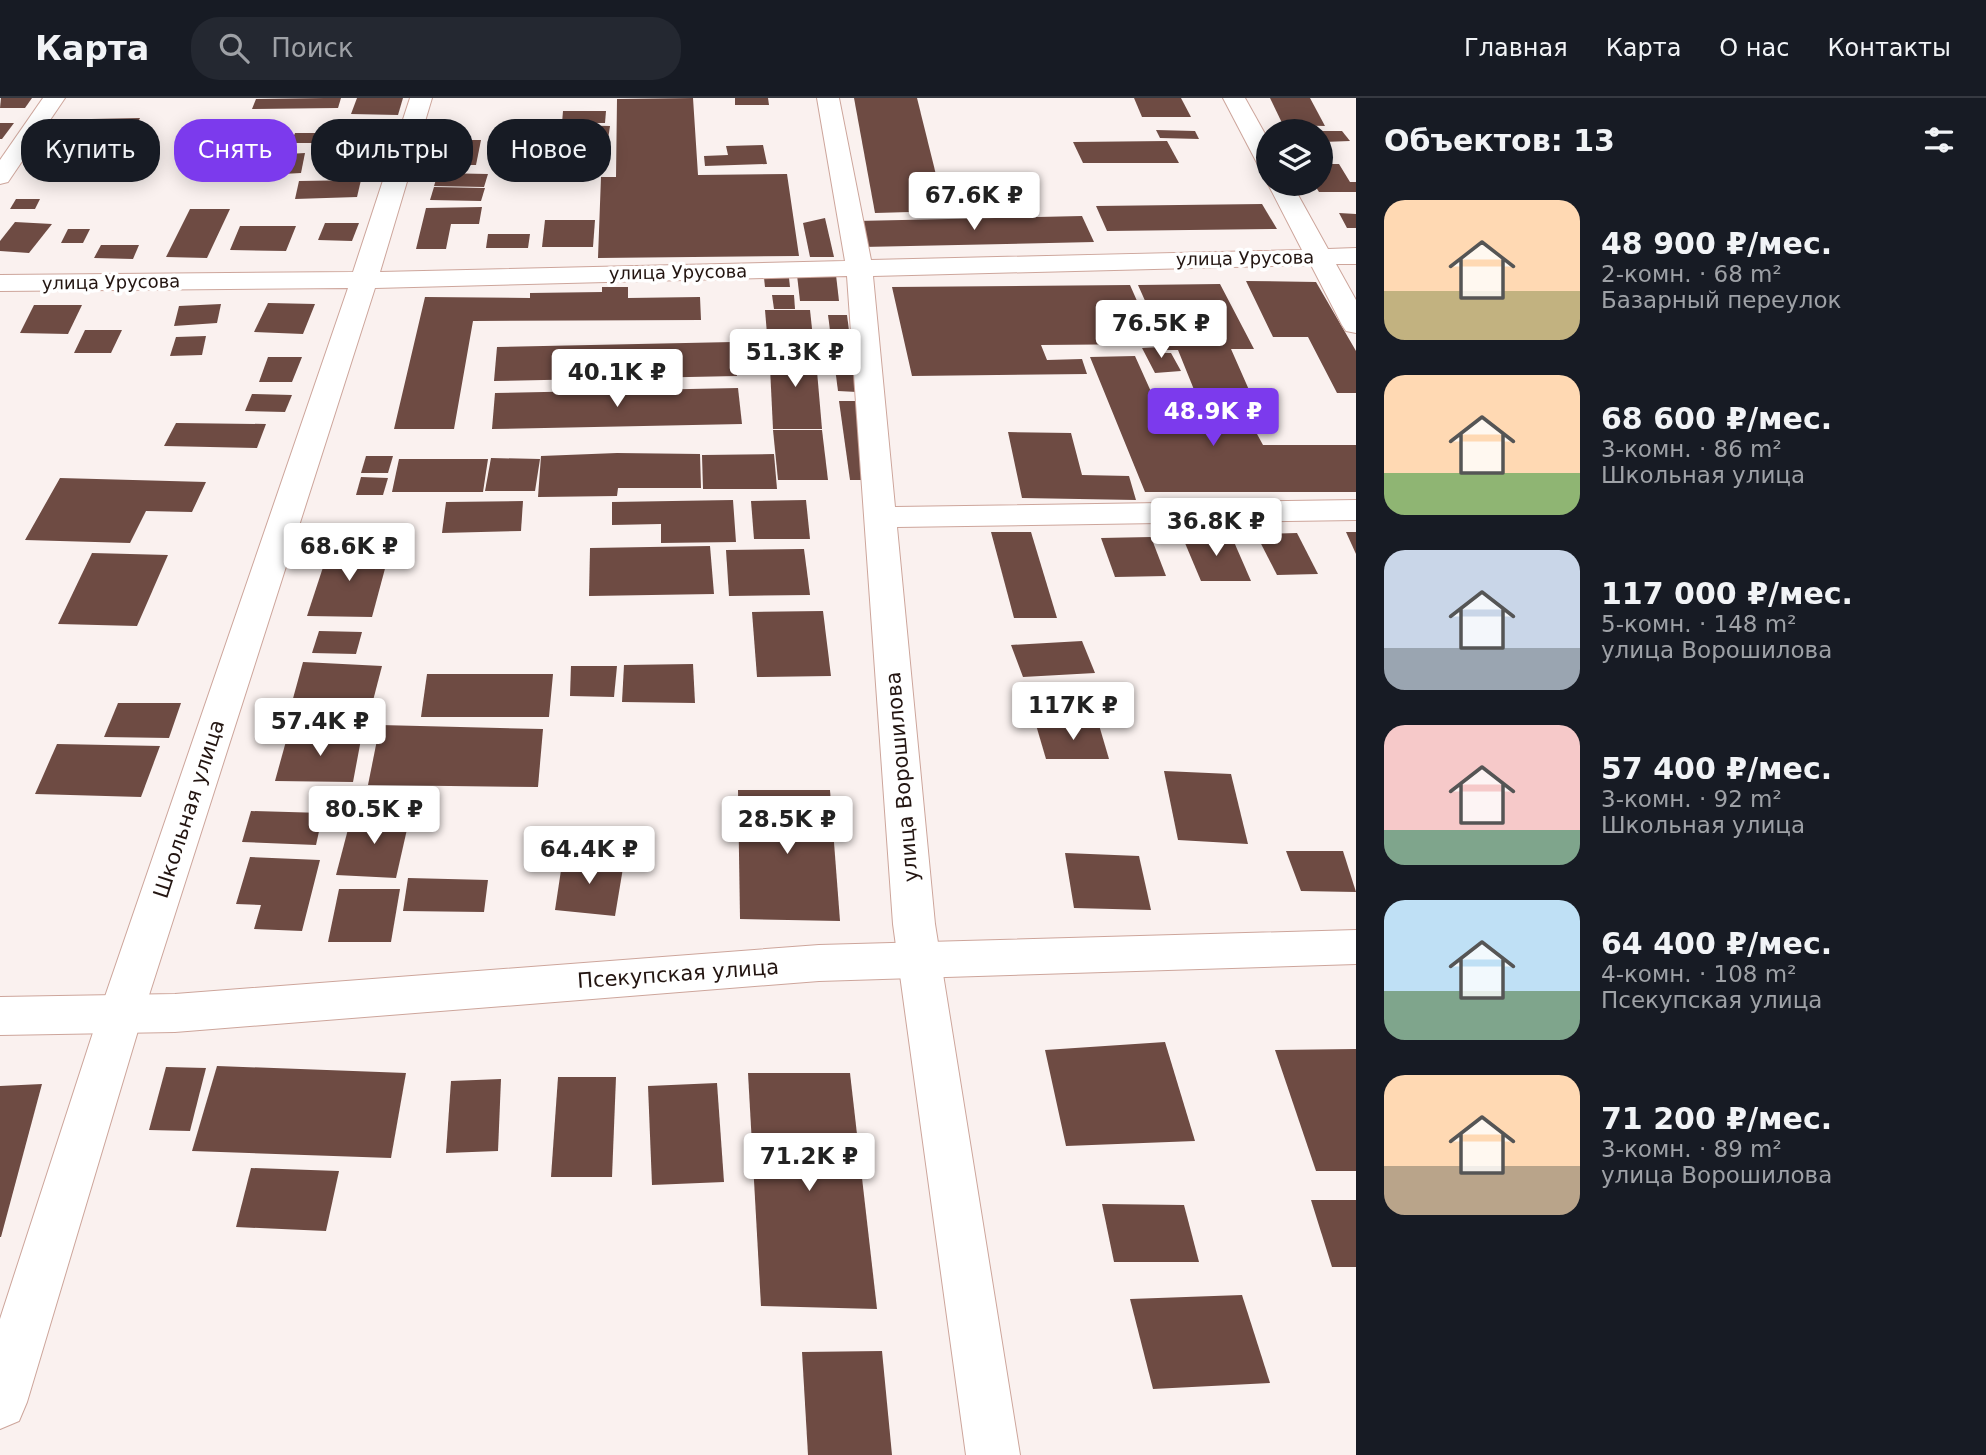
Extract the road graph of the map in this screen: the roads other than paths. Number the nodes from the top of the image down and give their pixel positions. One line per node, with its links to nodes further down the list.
1 (54, 98): 6 (street)
2 (421, 98): 11 (street, Школьная улица)
3 (828, 98): 10 (street, улица Ворошилова)
4 (1234, 98): 5 (street)
5 (1256, 139)
6 (0, 177)
7 (1286, 196): 9 (street)
8 (1356, 256): 9 (street, улица Урусова)
9 (1319, 257): 10 (street, улица Урусова); 13 (street)
10 (859, 267): 11 (street, улица Урусова); 15 (street, улица Ворошилова)
11 (365, 280): 12 (street, улица Урусова); 18 (street, Школьная улица)
12 (0, 283)
13 (1356, 325)
14 (1356, 510): 15 (street)
15 (880, 517): 17 (street, улица Ворошилова)
16 (1356, 947): 17 (street, Псекупская улица)
17 (919, 961): 18 (street, Псекупская улица); 21 (street, улица Ворошилова)
18 (121, 1014): 19 (street, Псекупская улица); 20 (street, Школьная улица)
19 (0, 1016)
20 (0, 1402)
21 (993, 1455)

